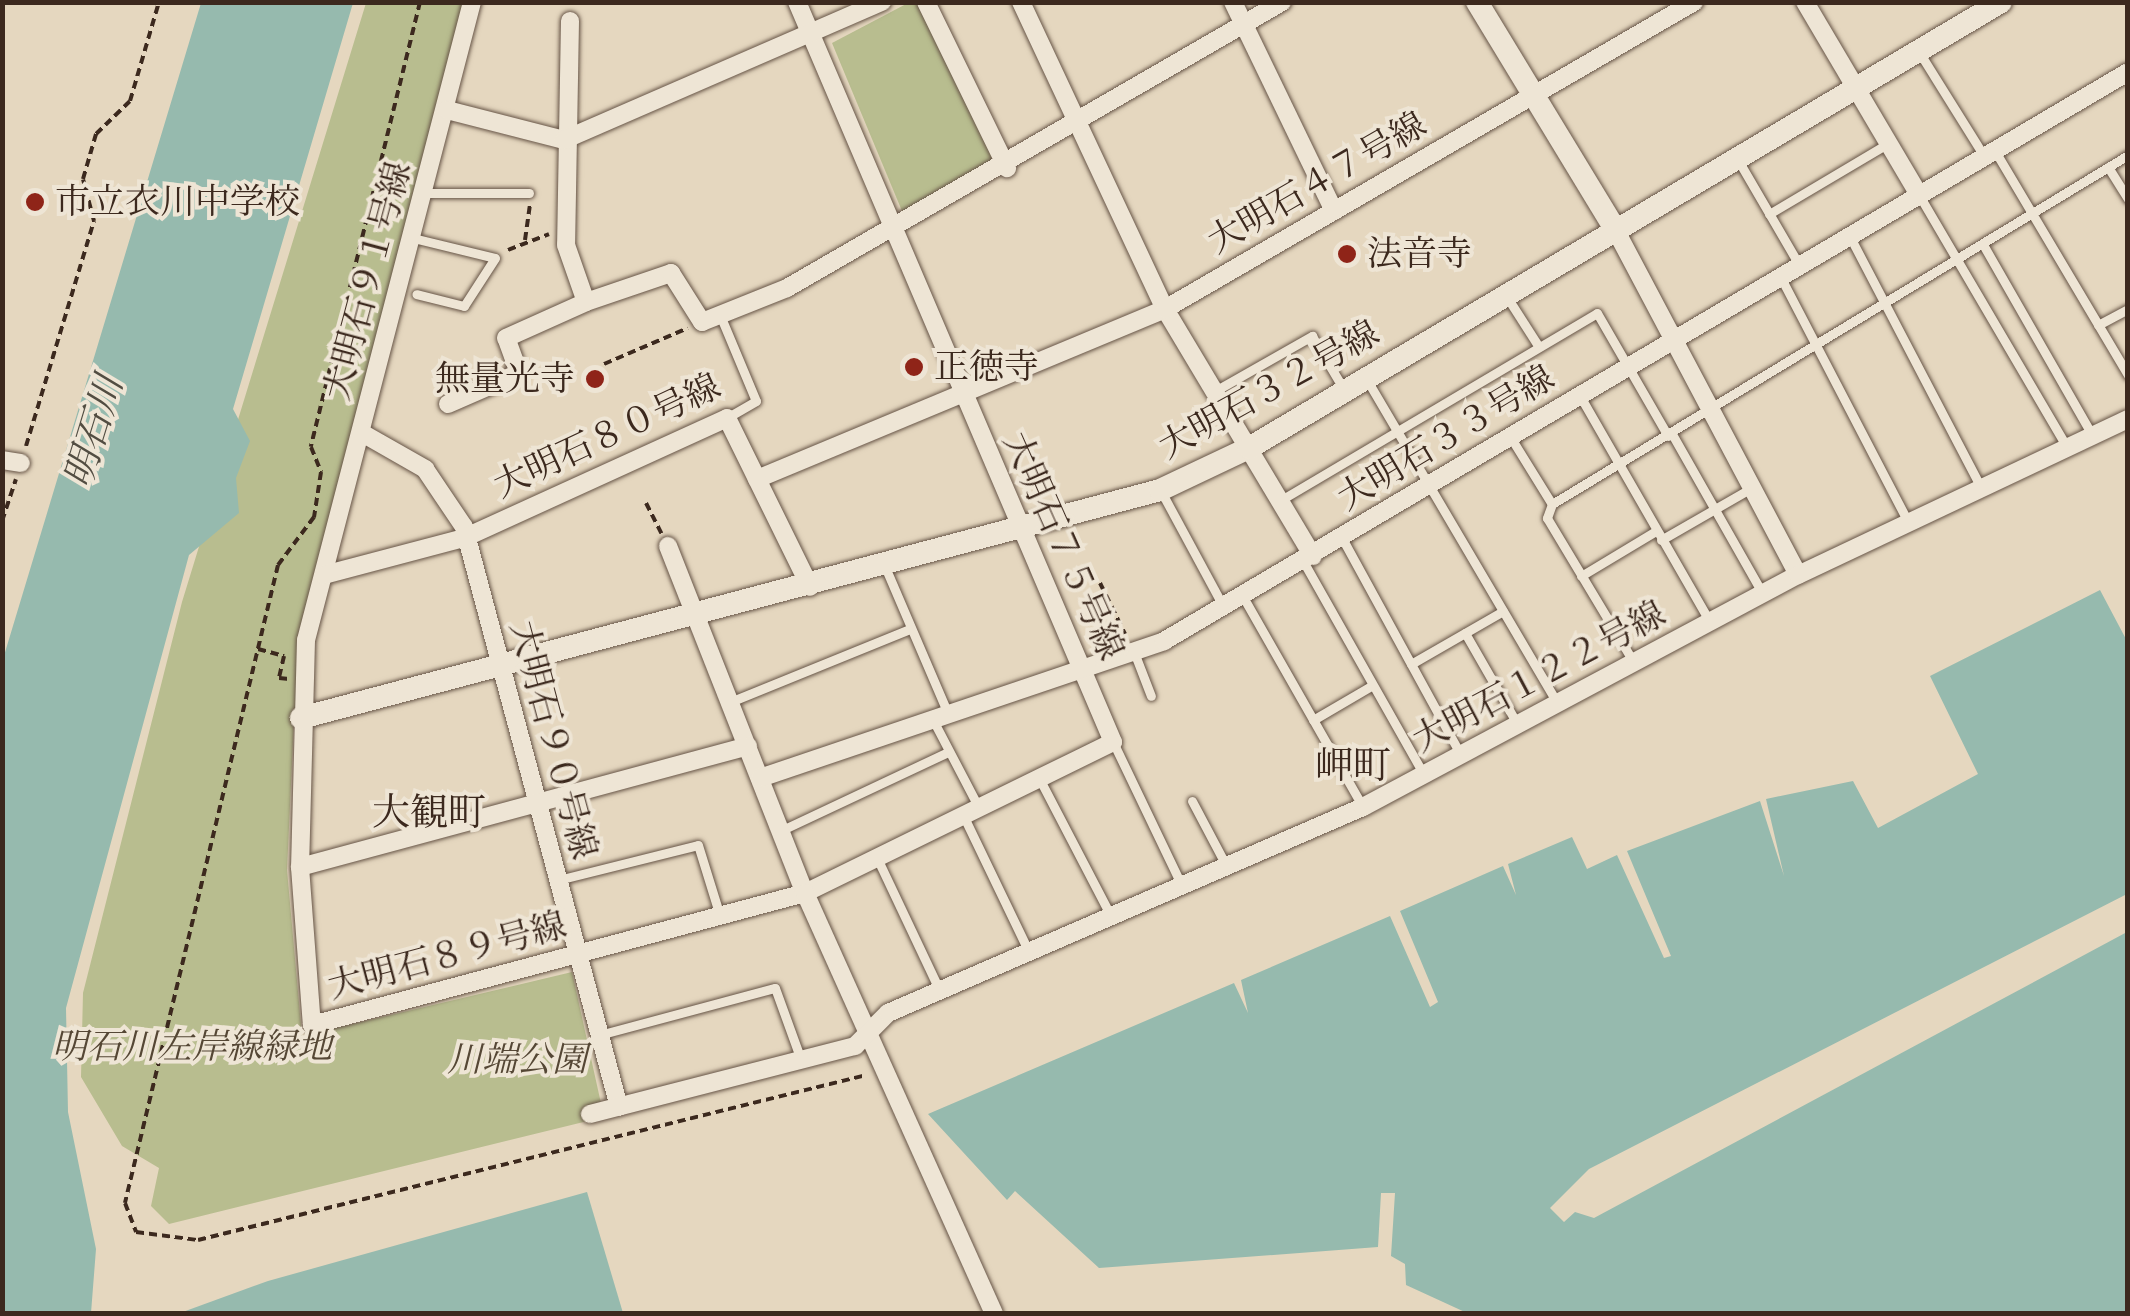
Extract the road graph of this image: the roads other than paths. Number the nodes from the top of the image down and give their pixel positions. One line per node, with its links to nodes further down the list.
1 (472, 2): 19 (street, 大明石９１号線)
2 (797, 2): 14 (street, 大明石７５号線)
3 (882, 2): 14 (street)
4 (926, 2): 27 (street)
5 (1021, 2): 20 (street)
6 (1233, 2): 13 (street)
7 (1282, 2): 13 (street, 大明石８０号線)
8 (1476, 2): 18 (street)
9 (1694, 2): 18 (street, 大明石４７号線)
10 (1805, 2): 17 (street)
11 (2001, 2): 15 (street, 大明石３２号線)
12 (570, 21): 21 (street)
13 (1245, 27): 20 (street, 大明石８０号線); 32 (street)
14 (810, 34): 21 (street); 36 (street, 大明石７５号線)
15 (1919, 52): 17 (street, 大明石３２号線); 23 (lane)
16 (2125, 78): 23 (street, 大明石３３号線)
17 (1856, 89): 22 (street); 25 (street, 大明石３２号線)
18 (1532, 94): 32 (street, 大明石４７号線); 35 (street)
19 (447, 110): 21 (street); 28 (street, 大明石９１号線)
20 (1078, 126): 27 (street, 大明石８０号線); 47 (street)
21 (564, 140): 45 (street)
22 (1889, 144): 30 (street); 33 (lane)
23 (1990, 154): 30 (street, 大明石３３号線); 34 (lane)
24 (2128, 156): 26 (lane)
25 (1736, 158): 33 (lane); 35 (street, 大明石３２号線)
26 (2108, 167): 31 (lane); 34 (lane)
27 (1007, 168): 36 (street, 大明石８０号線)
28 (425, 193): 29 (lane); 38 (street, 大明石９１号線)
29 (531, 194)
30 (1918, 195): 37 (street, 大明石３３号線); 40 (lane)
31 (2128, 199)
32 (1334, 211): 47 (street, 大明石４７号線)
33 (1770, 214): 41 (lane)
34 (2033, 217): 39 (lane); 50 (lane)
35 (1615, 229): 44 (street, 大明石３２号線); 51 (street)
36 (894, 234): 49 (street, 大明石８０号線); 58 (street, 大明石７５号線)
37 (1849, 236): 41 (street, 大明石３３号線); 46 (lane)
38 (413, 238): 43 (lane); 65 (street, 大明石９１号線)
39 (1985, 248): 40 (lane); 67 (lane)
40 (1959, 262): 46 (lane); 69 (lane)
41 (1799, 265): 42 (street, 大明石３３号線)
42 (1780, 276): 51 (street, 大明石３３号線); 53 (lane)
43 (416, 294)
44 (1506, 294): 52 (lane); 56 (street, 大明石３２号線)
45 (586, 302): 49 (street); 60 (street)
46 (1886, 307): 53 (lane); 74 (lane)
47 (1165, 308): 57 (street); 58 (street, 大明石４７号線)
48 (2128, 309): 50 (lane)
49 (711, 318): 62 (lane, 大明石８０号線)
50 (2098, 325): 55 (lane)
51 (1670, 342): 54 (street, 大明石３３号線); 61 (street)
52 (1539, 347): 54 (lane); 64 (lane)
53 (1820, 347): 61 (lane); 80 (lane)
54 (1629, 368): 59 (street, 大明石３３号線); 66 (lane)
55 (2128, 375)
56 (1355, 384): 57 (lane); 64 (lane); 70 (street, 大明石３２号線)
57 (1215, 391): 70 (street)
58 (961, 394): 72 (street, 大明石４７号線); 81 (street, 大明石７５号線)
59 (1580, 396): 68 (street, 大明石３３号線); 71 (lane)
60 (448, 404)
61 (1705, 414): 66 (lane); 76 (street)
62 (727, 418): 72 (street); 83 (street, 大明石８０号線)
63 (2128, 419): 67 (street, 大明石１２２号線)
64 (1396, 431): 73 (lane); 77 (lane)
65 (362, 433): 83 (street, 大明石９０号線); 88 (street, 大明石９１号線)
66 (1670, 435): 71 (lane); 79 (lane)
67 (2092, 435): 69 (street, 大明石１２２号線)
68 (1511, 437): 73 (street, 大明石３３号線); 78 (lane)
69 (2067, 447): 74 (street, 大明石１２２号線)
70 (1249, 448): 75 (street, 大明石３２号線); 77 (street)
71 (1620, 466): 78 (lane); 82 (lane)
72 (757, 479): 91 (street)
73 (1428, 486): 84 (street, 大明石３３号線); 95 (lane)
74 (1982, 488): 80 (street, 大明石１２２号線)
75 (1160, 490): 81 (street, 大明石３２号線); 94 (lane)
76 (1748, 490): 79 (lane); 89 (street)
77 (1281, 500): 86 (street)
78 (1552, 504): 90 (lane)
79 (1715, 509): 82 (lane); 92 (lane)
80 (1908, 524): 89 (street, 大明石１２２号線)
81 (1019, 531): 87 (street, 大明石３２号線); 104 (street, 大明石７５号線)
82 (1659, 536): 90 (lane); 97 (lane)
83 (464, 538): 88 (street, 大明石８０号線); 103 (street, 大明石９０号線)
84 (1342, 538): 86 (street, 大明石３３号線); 102 (lane)
85 (668, 546): 96 (street)
86 (1308, 558): 93 (street, 大明石３３号線); 105 (lane)
87 (886, 569): 91 (street, 大明石３２号線); 98 (lane)
88 (324, 575): 109 (street, 大明石８９号線)
89 (1798, 575): 92 (street, 大明石１２２号線)
90 (1582, 576): 101 (lane)
91 (810, 587): 96 (street, 大明石３２号線)
92 (1763, 594): 97 (street, 大明石１２２号線)
93 (1242, 595): 94 (street, 大明石３３号線); 111 (lane)
94 (1223, 606): 100 (street, 大明石３３号線)
95 (1503, 611): 99 (lane); 108 (lane)
96 (697, 618): 103 (street, 大明石３２号線); 107 (street)
97 (1710, 622): 101 (street, 大明石１２２号線)
98 (910, 630): 107 (lane); 110 (lane)
99 (1464, 633): 102 (lane); 112 (lane)
100 (1134, 652): 104 (street, 大明石３３号線); 106 (lane)
101 (1634, 663): 108 (street, 大明石１２２号線)
102 (1411, 664): 116 (lane)
103 (500, 668): 109 (street, 大明石３２号線); 121 (street, 大明石９０号線)
104 (1082, 670): 110 (street, 大明石３３号線); 113 (street, 大明石７５号線)
105 (1373, 685): 111 (lane); 117 (lane)
106 (1151, 696)
107 (730, 702): 114 (street)
108 (1557, 704): 112 (street, 大明石１２２号線)
109 (302, 718): 126 (street, 大明石８９号線)
110 (941, 718): 115 (lane); 118 (street, 大明石３３号線)
111 (1313, 720): 122 (lane)
112 (1518, 725): 116 (street, 大明石１２２号線)
113 (1114, 742): 119 (street, 大明石８９号線); 129 (lane, 大明石７５号線)
114 (748, 746): 118 (street); 121 (street)
115 (948, 752): 123 (lane); 124 (lane)
116 (1461, 756): 117 (street, 大明石１２２号線)
117 (1424, 775): 122 (street, 大明石１２２号線)
118 (760, 778): 124 (street)
119 (1040, 778): 123 (street, 大明石８９号線); 132 (lane)
120 (1192, 801): 127 (lane)
121 (537, 803): 126 (street); 128 (street, 大明石９０号線)
122 (1363, 808): 127 (street, 大明石１２２号線)
123 (971, 812): 125 (street, 大明石８９号線); 133 (lane)
124 (780, 831): 130 (street)
125 (877, 858): 130 (street, 大明石８９号線); 135 (lane)
126 (300, 867): 134 (street, 大明石８９号線)
127 (1229, 871): 129 (street, 大明石１２２号線)
128 (558, 880): 131 (lane); 134 (street, 大明石９０号線)
129 (1184, 890): 132 (street, 大明石１２２号線)
130 (804, 892): 131 (street, 大明石８９号線); 136 (street)
131 (720, 916): 134 (street, 大明石８９号線)
132 (1112, 920): 133 (street, 大明石１２２号線)
133 (1030, 954): 135 (street, 大明石１２２号線)
134 (578, 955): 137 (street, 大明石９０号線)
135 (940, 991): 136 (street, 大明石１２２号線)
136 (866, 1029): 138 (street, 大明石１２２号線); 141 (street)
137 (599, 1035): 138 (lane); 139 (street, 大明石９０号線)
138 (801, 1060): 139 (street, 大明石１２２号線)
139 (619, 1107): 140 (street, 大明石１２２号線)
140 (590, 1114)
141 (994, 1314)

